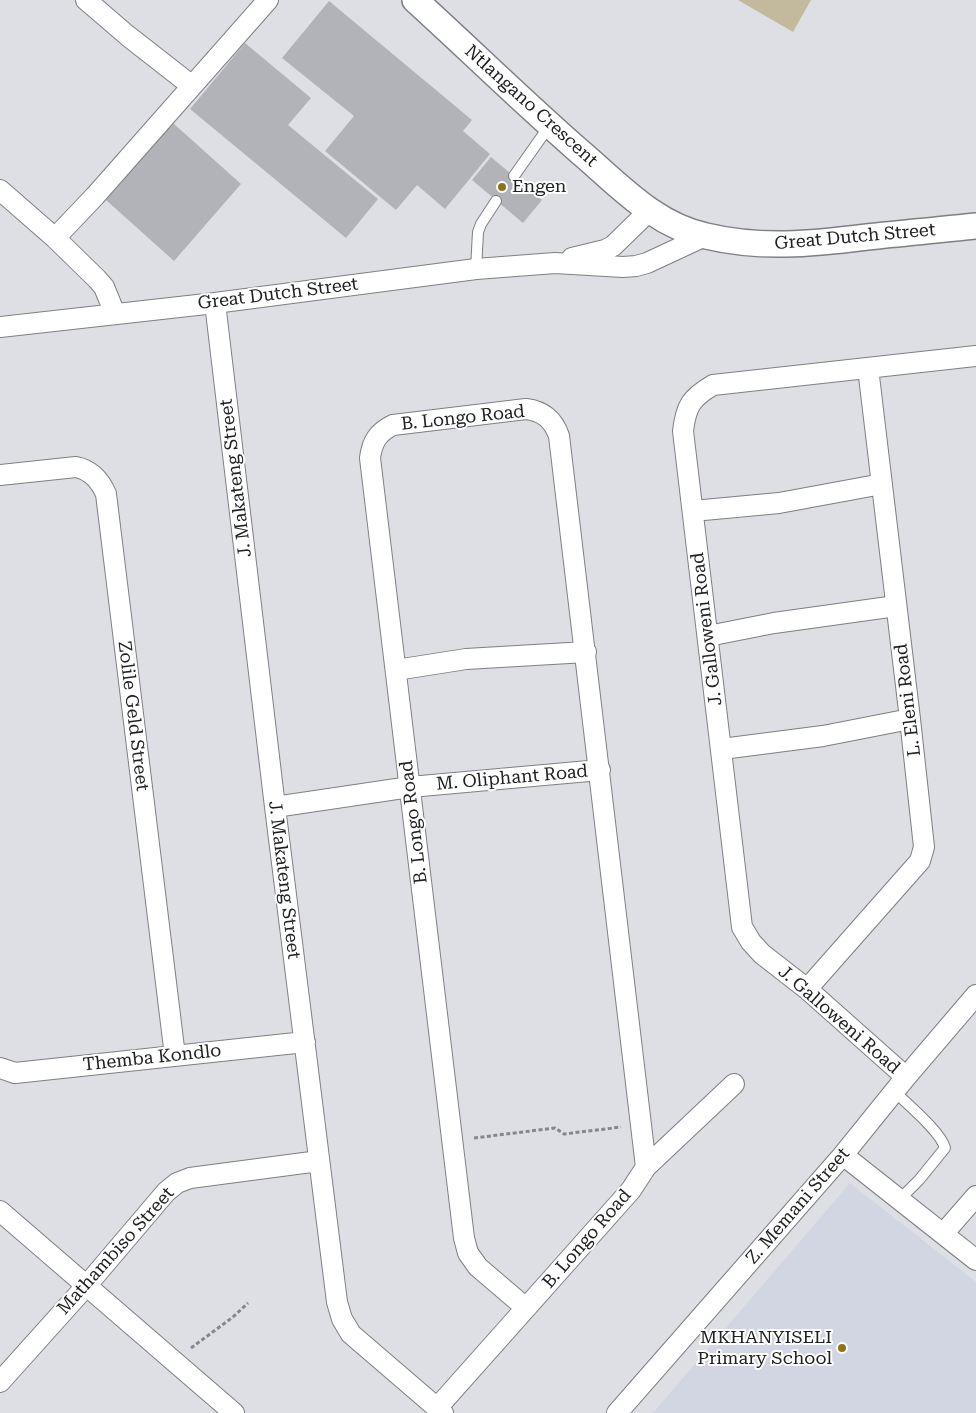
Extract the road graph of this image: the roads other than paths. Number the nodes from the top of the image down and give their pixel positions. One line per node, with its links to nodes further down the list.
1 (86, 0): 4 (street)
2 (268, 0): 4 (street)
3 (415, 0): 5 (street, Ntlangano Crescent)
4 (192, 86): 12 (street)
5 (550, 125): 6 (lane); 9 (street, Ntlangano Crescent)
6 (514, 176)
7 (0, 190): 12 (street)
8 (496, 201): 14 (lane)
9 (649, 211): 11 (street, Great Dutch Street); 13 (street, Great Dutch Street)
10 (976, 226): 11 (street, Great Dutch Street)
11 (704, 236): 13 (street, Great Dutch Street)
12 (55, 238): 16 (street)
13 (555, 263): 14 (street, Great Dutch Street)
14 (476, 269): 15 (street, Great Dutch Street)
15 (215, 303): 16 (street, Great Dutch Street); 31 (street, J. Makateng Street)
16 (115, 314): 17 (street, Great Dutch Street)
17 (0, 326)
18 (976, 356): 19 (street, J. Galloweni Road)
19 (868, 368): 21 (street, L. Eleni Road); 22 (street, J. Galloweni Road)
20 (0, 475): 35 (street, Zolile Geld Street)
21 (882, 484): 22 (street); 23 (street, L. Eleni Road)
22 (693, 511): 24 (street, J. Galloweni Road)
23 (896, 606): 24 (street); 27 (street, L. Eleni Road)
24 (708, 636): 28 (street, J. Galloweni Road)
25 (586, 652): 26 (street); 26 (street, B. Longo Road); 29 (street, B. Longo Road)
26 (396, 670): 30 (street, B. Longo Road)
27 (910, 719): 28 (street); 32 (street, L. Eleni Road)
28 (722, 749): 32 (street, J. Galloweni Road)
29 (600, 770): 30 (street, M. Oliphant Road); 41 (street, B. Longo Road)
30 (410, 787): 31 (street, M. Oliphant Road); 48 (street, B. Longo Road)
31 (275, 807): 34 (street, J. Makateng Street)
32 (807, 989): 38 (street, J. Galloweni Road)
33 (976, 995): 38 (street, Z. Memani Street)
34 (305, 1042): 35 (street, Themba Kondlo); 40 (street, J. Makateng Street)
35 (175, 1056): 36 (street, Themba Kondlo)
36 (0, 1068)
37 (734, 1084): 41 (street, B. Longo Road)
38 (900, 1084): 39 (street, Z. Memani Street); 43 (lane)
39 (843, 1155): 43 (street); 52 (street, Z. Memani Street)
40 (319, 1161): 47 (street, Mathambiso Street); 50 (street, J. Makateng Street)
41 (646, 1167): 48 (street, B. Longo Road)
42 (976, 1196): 45 (street)
43 (900, 1200): 45 (street)
44 (0, 1211): 47 (street)
45 (943, 1234): 46 (street)
46 (976, 1260)
47 (87, 1285): 49 (street, Mathambiso Street); 51 (street)
48 (526, 1308): 50 (street, B. Longo Road)
49 (0, 1382)
50 (440, 1410)
51 (234, 1413)
52 (617, 1413)

